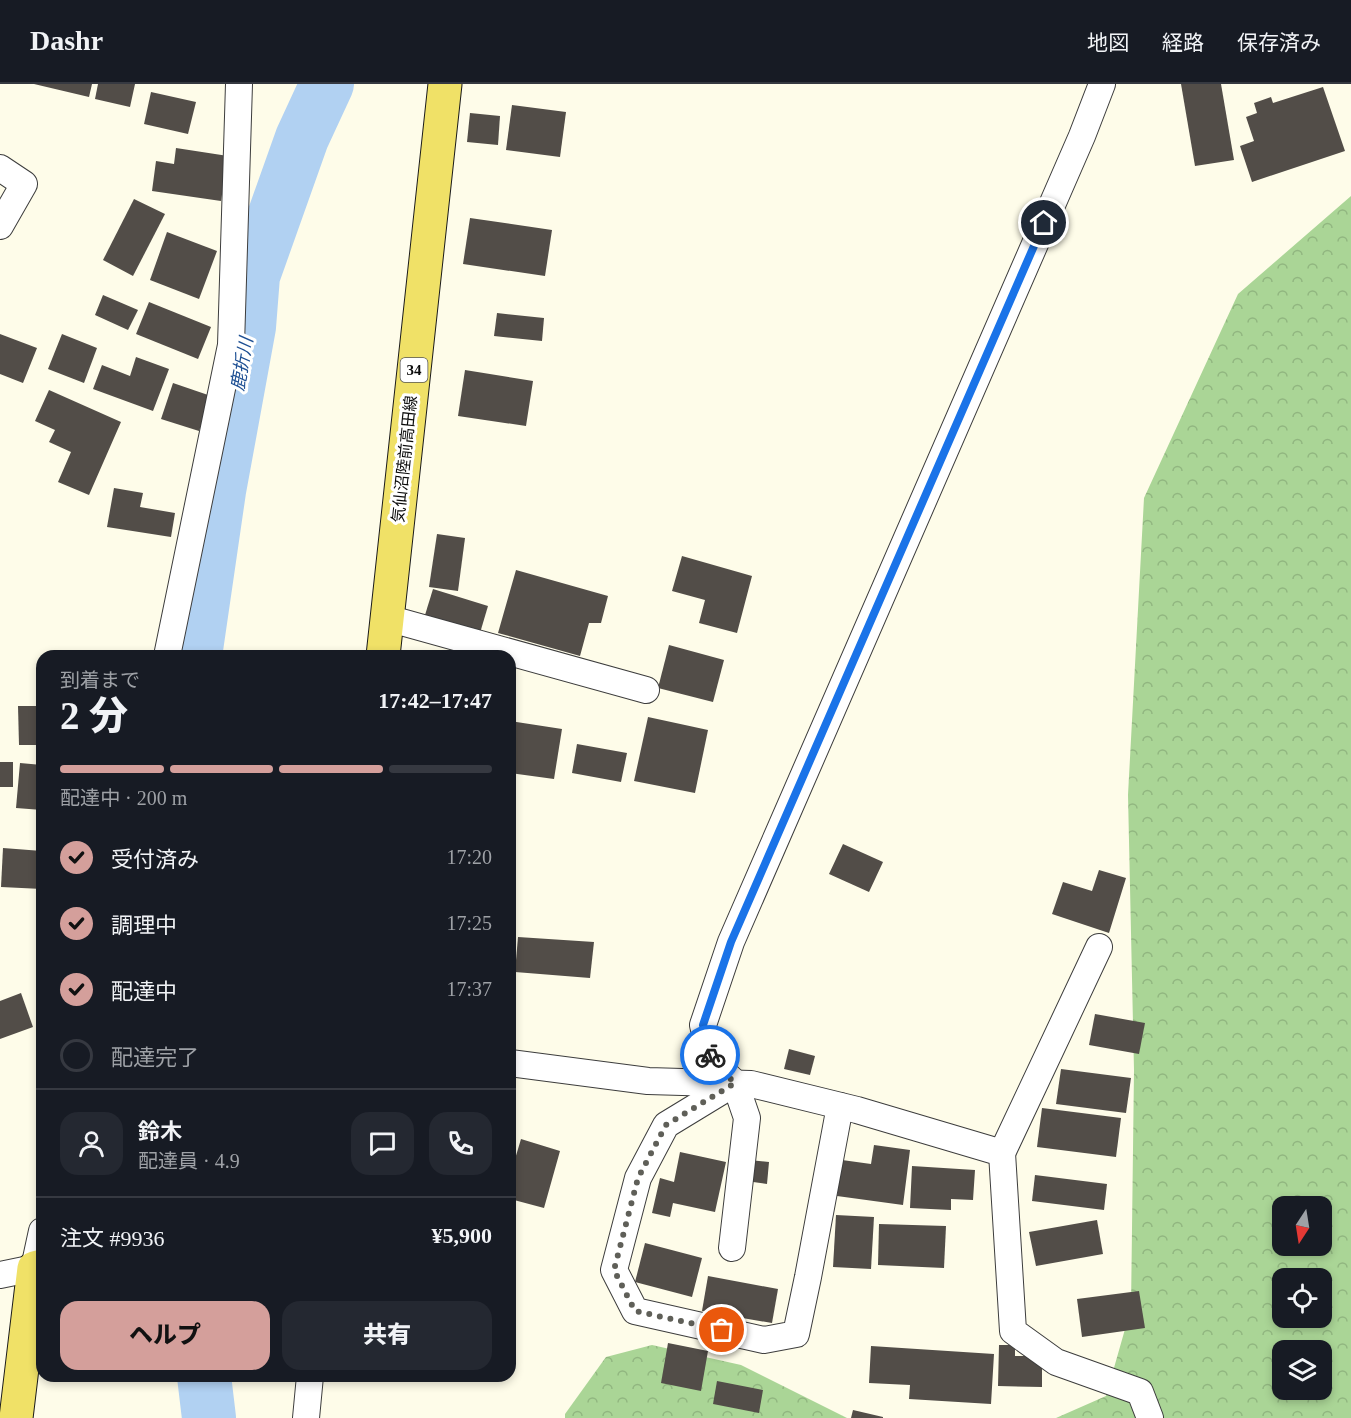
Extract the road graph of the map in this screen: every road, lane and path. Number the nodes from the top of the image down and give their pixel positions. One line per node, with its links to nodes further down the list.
1 (239, 84): 7 (street)
2 (445, 84): 6 (main road, 気仙沼陸前高田線 / 34)
3 (1102, 84): 14 (street)
4 (0, 168): 5 (street)
5 (0, 226)
6 (387, 618): 8 (main road, 気仙沼陸前高田線 / 34); 9 (street)
7 (168, 650)
8 (384, 650)
9 (502, 650)
10 (516, 654): 11 (street)
11 (646, 690)
12 (1099, 947): 16 (street)
13 (516, 1064): 14 (street)
14 (735, 1083): 15 (street); 15 (street); 17 (street)
15 (840, 1106): 16 (street)
16 (1002, 1153): 24 (street)
17 (732, 1248)
18 (36, 1267): 19 (street)
19 (0, 1275)
20 (36, 1281): 22 (main road)
21 (309, 1382): 23 (street)
22 (16, 1418)
23 (306, 1418)
24 (1150, 1418)

